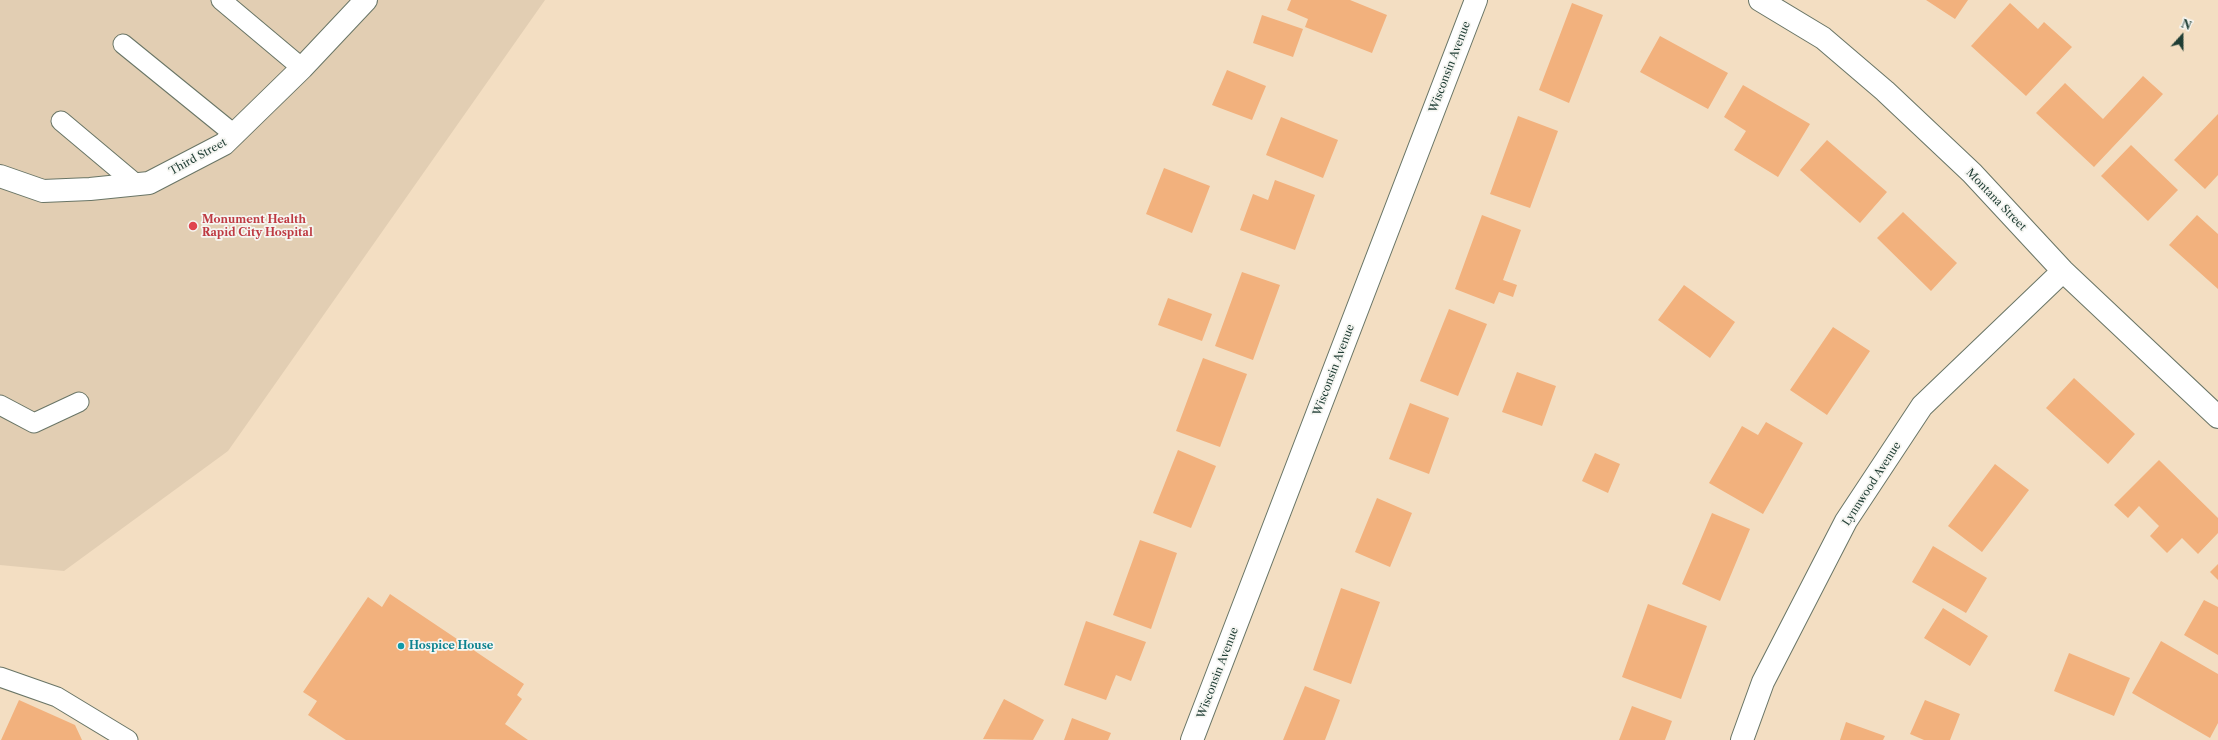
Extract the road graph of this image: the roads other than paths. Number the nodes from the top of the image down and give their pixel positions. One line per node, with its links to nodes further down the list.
1 (221, 0): 6 (lane)
2 (366, 0): 6 (street, Third Street)
3 (1476, 0): 17 (street, Wisconsin Avenue)
4 (1760, 0): 11 (street, Montana Street)
5 (123, 44): 8 (lane)
6 (302, 68): 8 (street, Third Street)
7 (61, 121): 10 (lane)
8 (235, 135): 10 (street, Third Street)
9 (0, 176): 10 (street, Third Street)
10 (136, 184)
11 (2063, 271): 14 (street, Montana Street); 18 (street, Lynnwood Avenue)
12 (79, 402): 13 (lane)
13 (0, 405)
14 (2218, 417)
15 (0, 677): 16 (lane)
16 (128, 740)
17 (1192, 740)
18 (1742, 740)

